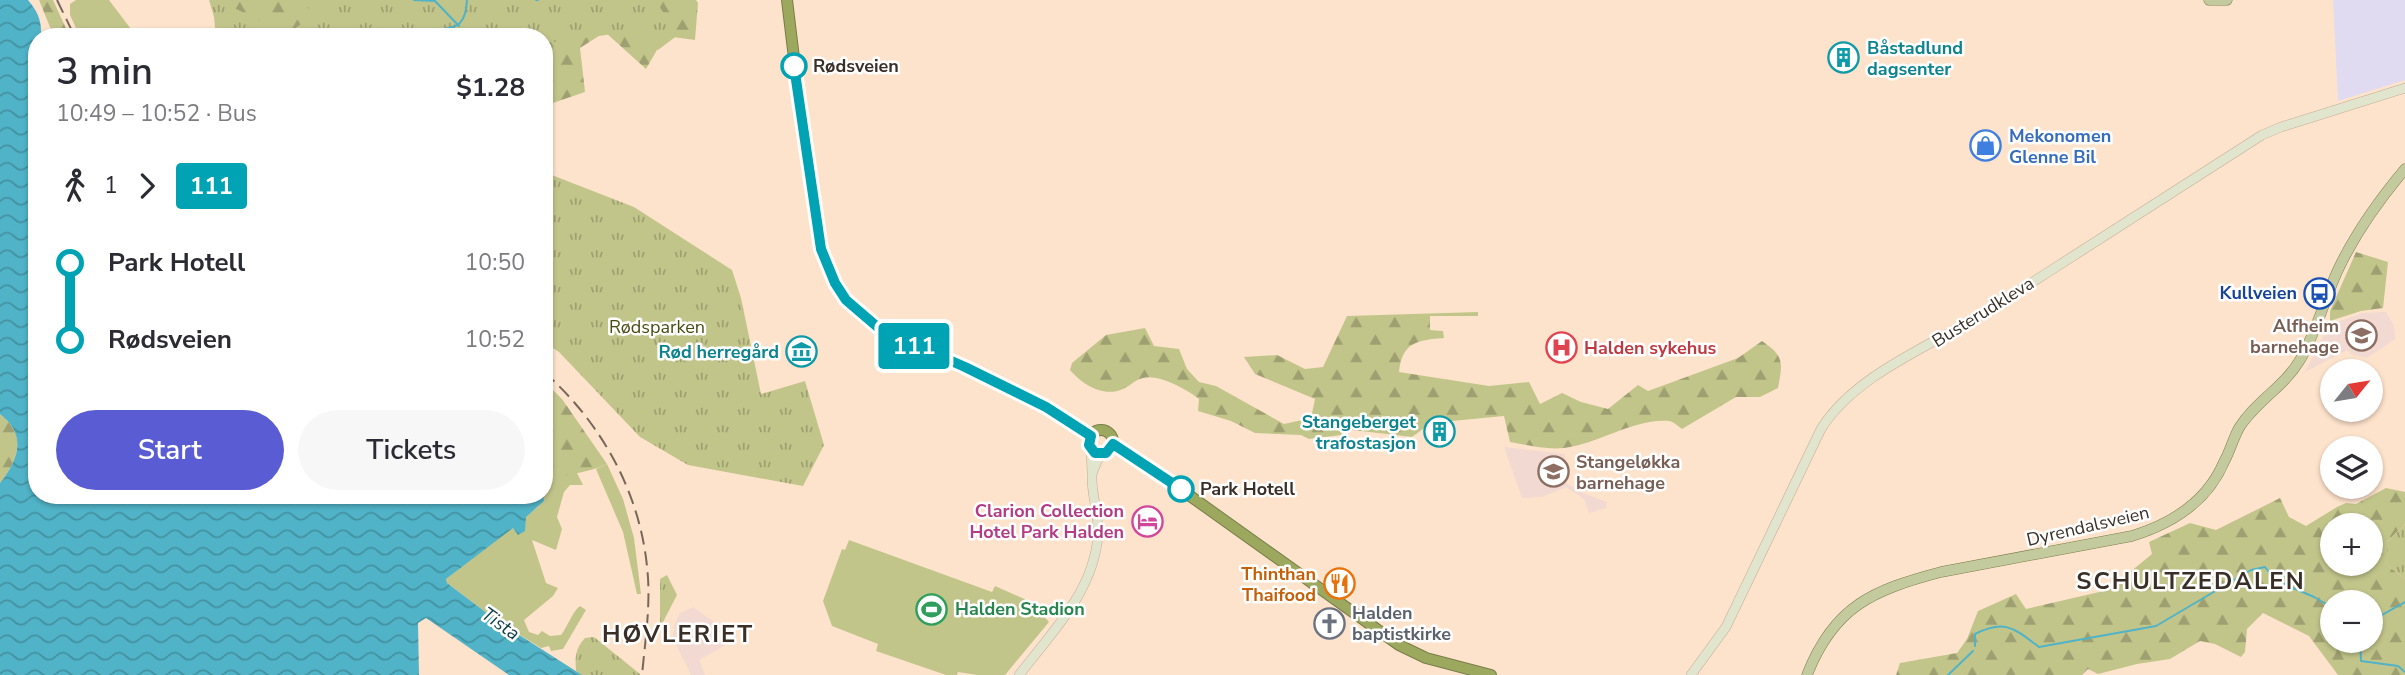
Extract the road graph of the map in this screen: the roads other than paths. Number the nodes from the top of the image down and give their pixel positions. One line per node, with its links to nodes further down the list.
1 (787, 0): 6 (highway)
2 (2209, 0): 3 (main road)
3 (2227, 0)
4 (2405, 88): 11 (street, Busterudkleva)
5 (2405, 169): 12 (main road, Dyrendalsveien)
6 (1091, 436): 7 (highway); 8 (highway)
7 (1113, 444): 8 (highway); 10 (highway)
8 (1095, 452): 9 (street)
9 (1019, 675)
10 (1492, 675)
11 (1691, 675)
12 (1807, 675)

